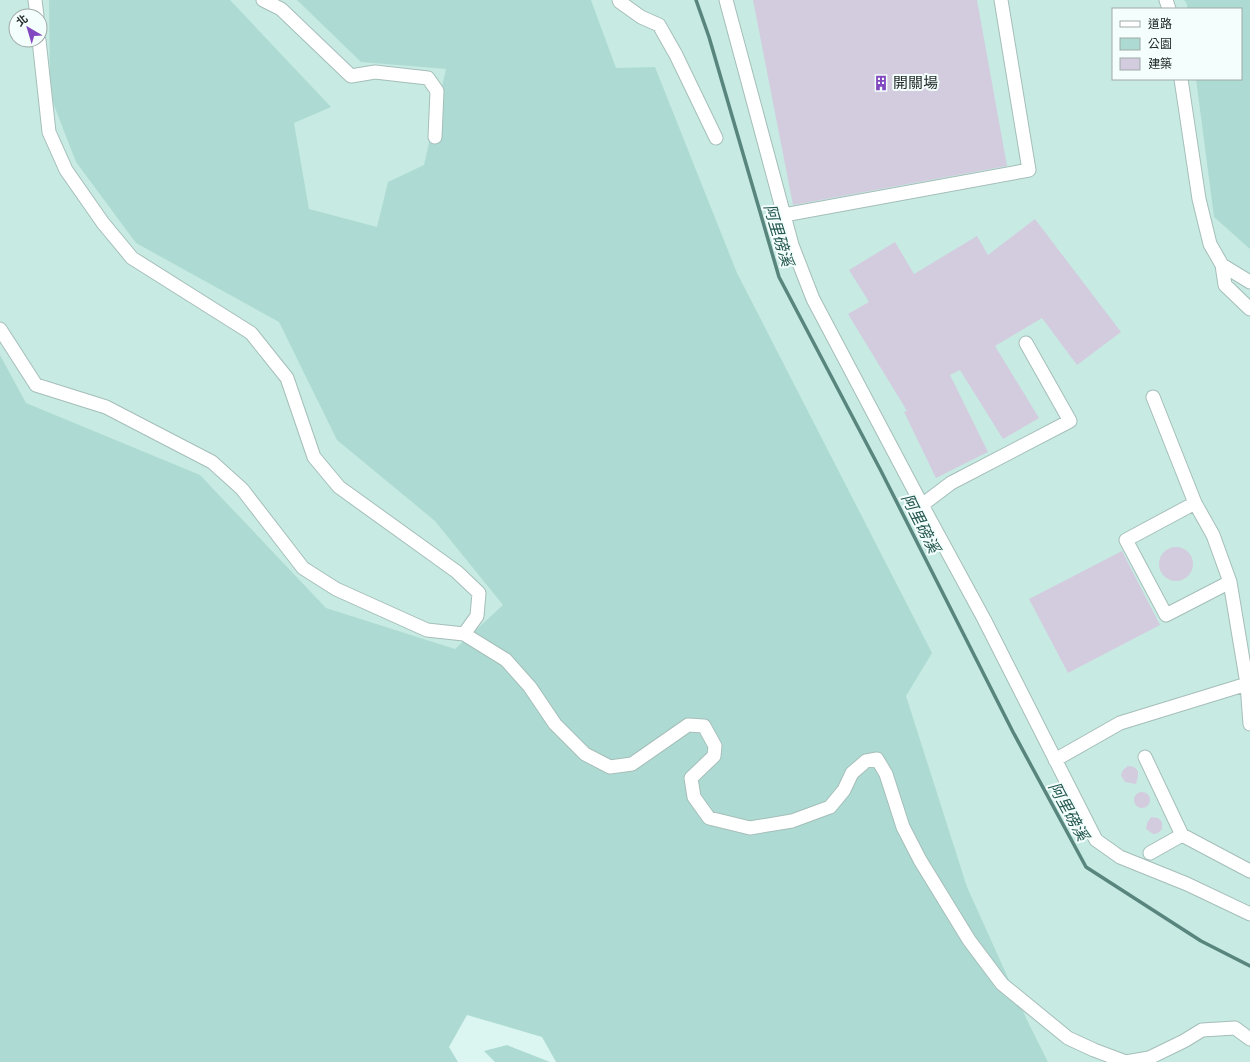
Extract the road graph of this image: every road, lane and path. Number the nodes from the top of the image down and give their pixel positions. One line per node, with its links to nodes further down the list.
1 (263, 0): 7 (lane)
2 (618, 0): 8 (lane)
3 (726, 0): 9 (lane)
4 (1001, 0): 9 (lane)
5 (40, 48): 19 (lane)
6 (1181, 80): 10 (lane)
7 (435, 137)
8 (716, 138)
9 (784, 215): 17 (lane)
10 (1222, 265): 11 (lane); 12 (lane)
11 (1250, 282)
12 (1250, 309)
13 (0, 329): 19 (lane)
14 (1026, 343): 17 (lane)
15 (1153, 397): 16 (lane)
16 (1195, 502): 18 (lane); 18 (lane)
17 (922, 505): 23 (lane)
18 (1230, 582): 20 (lane)
19 (464, 634): 29 (lane)
20 (1247, 684): 21 (lane); 23 (lane)
21 (1250, 724)
22 (1145, 757): 24 (lane)
23 (1055, 760): 28 (lane)
24 (1182, 835): 25 (lane); 26 (lane)
25 (1150, 853)
26 (1250, 871)
27 (1250, 901): 28 (lane)
28 (1244, 911)
29 (1250, 1039)

